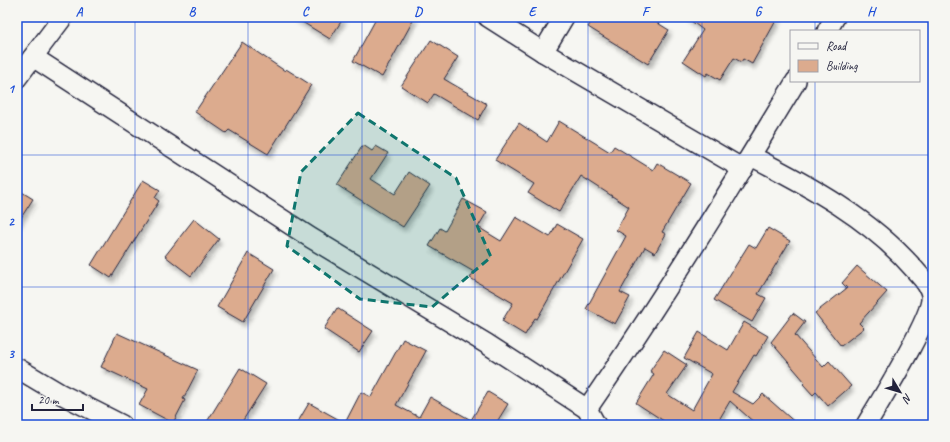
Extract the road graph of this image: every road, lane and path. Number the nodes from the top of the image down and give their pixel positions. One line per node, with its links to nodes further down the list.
1 (63, 17): 7 (street)
2 (488, 17): 6 (street)
3 (564, 17): 6 (street)
4 (835, 17): 5 (street)
5 (828, 30)
6 (542, 52): 10 (street)
7 (33, 57): 8 (street); 12 (street)
8 (17, 78)
9 (795, 82): 10 (street)
10 (747, 162): 12 (street); 14 (street)
11 (17, 368): 13 (street)
12 (591, 417)
13 (122, 425)
14 (866, 425)

